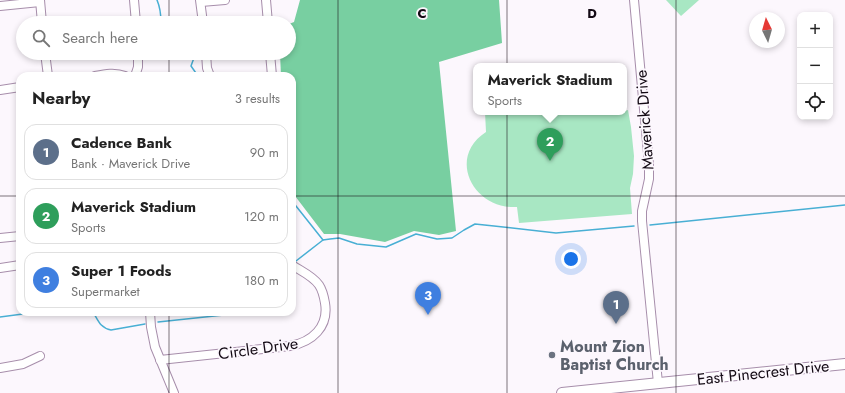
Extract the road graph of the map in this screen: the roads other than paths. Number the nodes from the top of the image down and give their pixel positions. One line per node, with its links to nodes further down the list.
1 (134, 0): 9 (street)
2 (225, 0): 6 (street)
3 (266, 0): 11 (street)
4 (634, 0): 32 (street, Maverick Drive)
5 (40, 1): 7 (street); 8 (street)
6 (200, 1): 10 (street)
7 (0, 6)
8 (41, 16)
9 (135, 16)
10 (202, 16)
11 (267, 16)
12 (46, 60): 16 (street)
13 (138, 60): 17 (street)
14 (206, 60): 18 (street)
15 (271, 60): 19 (street)
16 (47, 72)
17 (136, 72)
18 (208, 72)
19 (272, 72)
20 (16, 88): 21 (street)
21 (0, 90)
22 (16, 236): 23 (street)
23 (0, 238)
24 (16, 266): 25 (street)
25 (0, 268)
26 (296, 268): 29 (street, Circle Drive)
27 (150, 316): 29 (street)
28 (40, 356): 31 (street)
29 (160, 360): 33 (street)
30 (845, 364): 32 (main road, East Pinecrest Drive)
31 (0, 368)
32 (658, 383): 34 (main road, East Pinecrest Drive)
33 (174, 393)
34 (562, 393)

